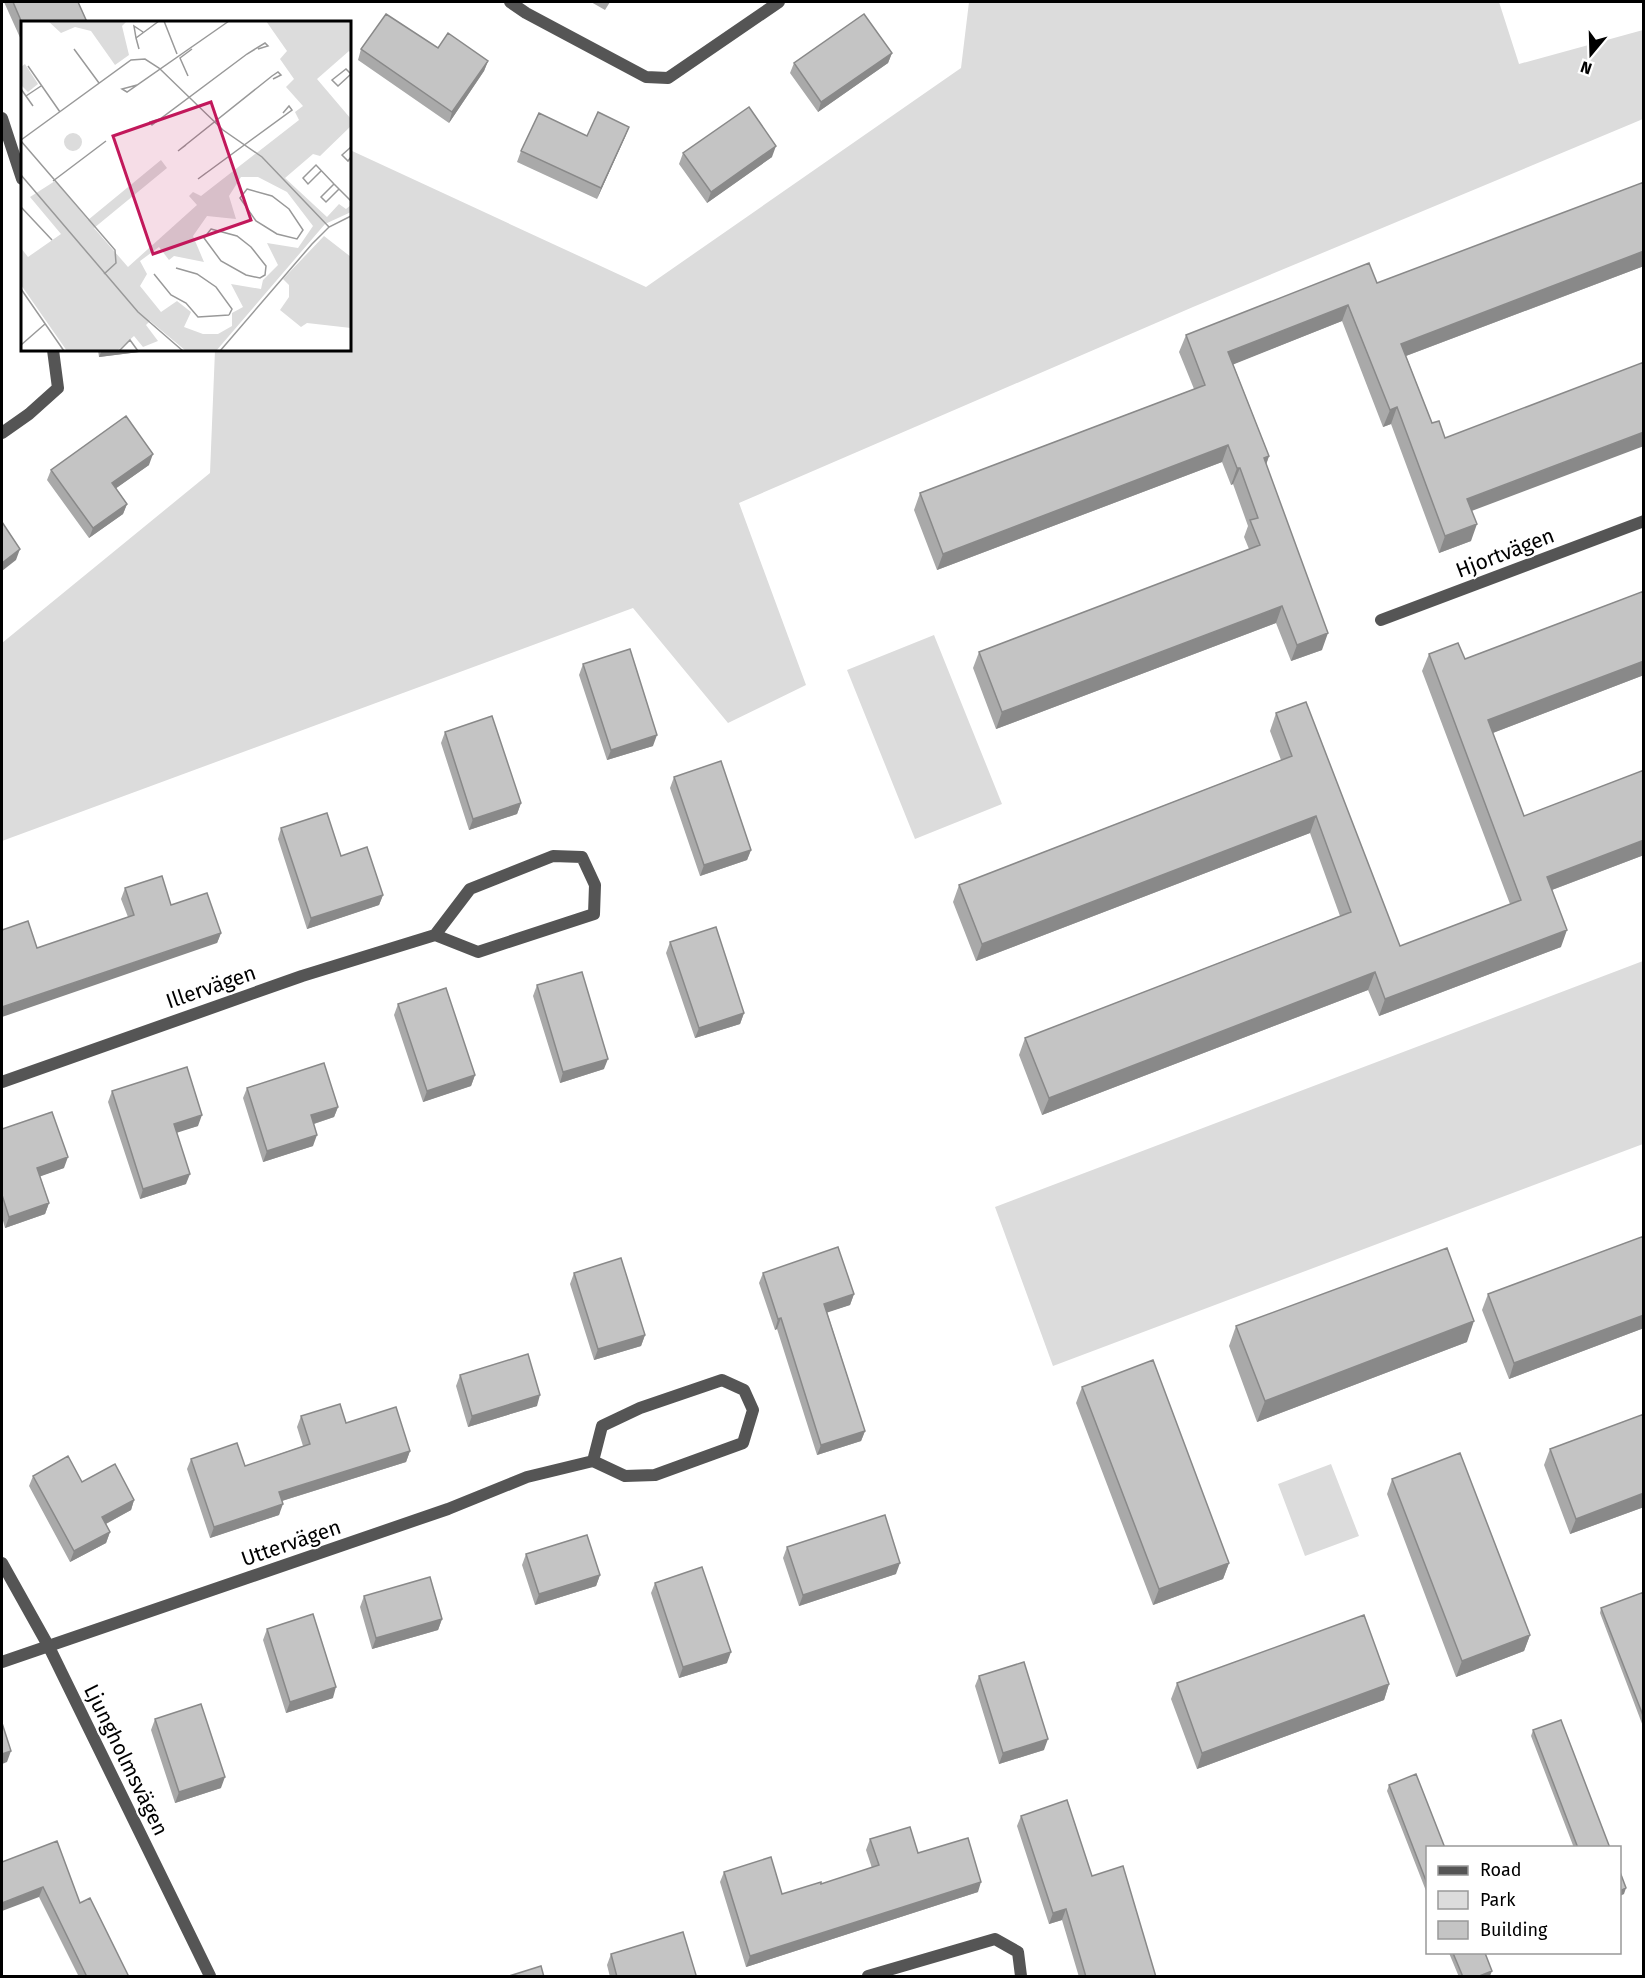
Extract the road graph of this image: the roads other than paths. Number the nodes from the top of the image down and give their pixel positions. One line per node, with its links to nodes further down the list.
1 (510, 2): 2 (street)
2 (779, 2)
3 (2, 118): 4 (street)
4 (21, 176)
5 (53, 351): 6 (street)
6 (2, 433)
7 (1644, 521): 8 (street, Hjortvägen)
8 (1381, 621)
9 (435, 935): 9 (street); 10 (street, Illervägen)
10 (2, 1082)
11 (593, 1461): 11 (street); 13 (street, Uttervägen)
12 (2, 1563): 13 (street, Ljungholmsvägen)
13 (49, 1647): 14 (street, Uttervägen); 15 (street, Ljungholmsvägen)
14 (2, 1662)
15 (210, 1977)
16 (868, 1977): 17 (street)
17 (1021, 1977)

